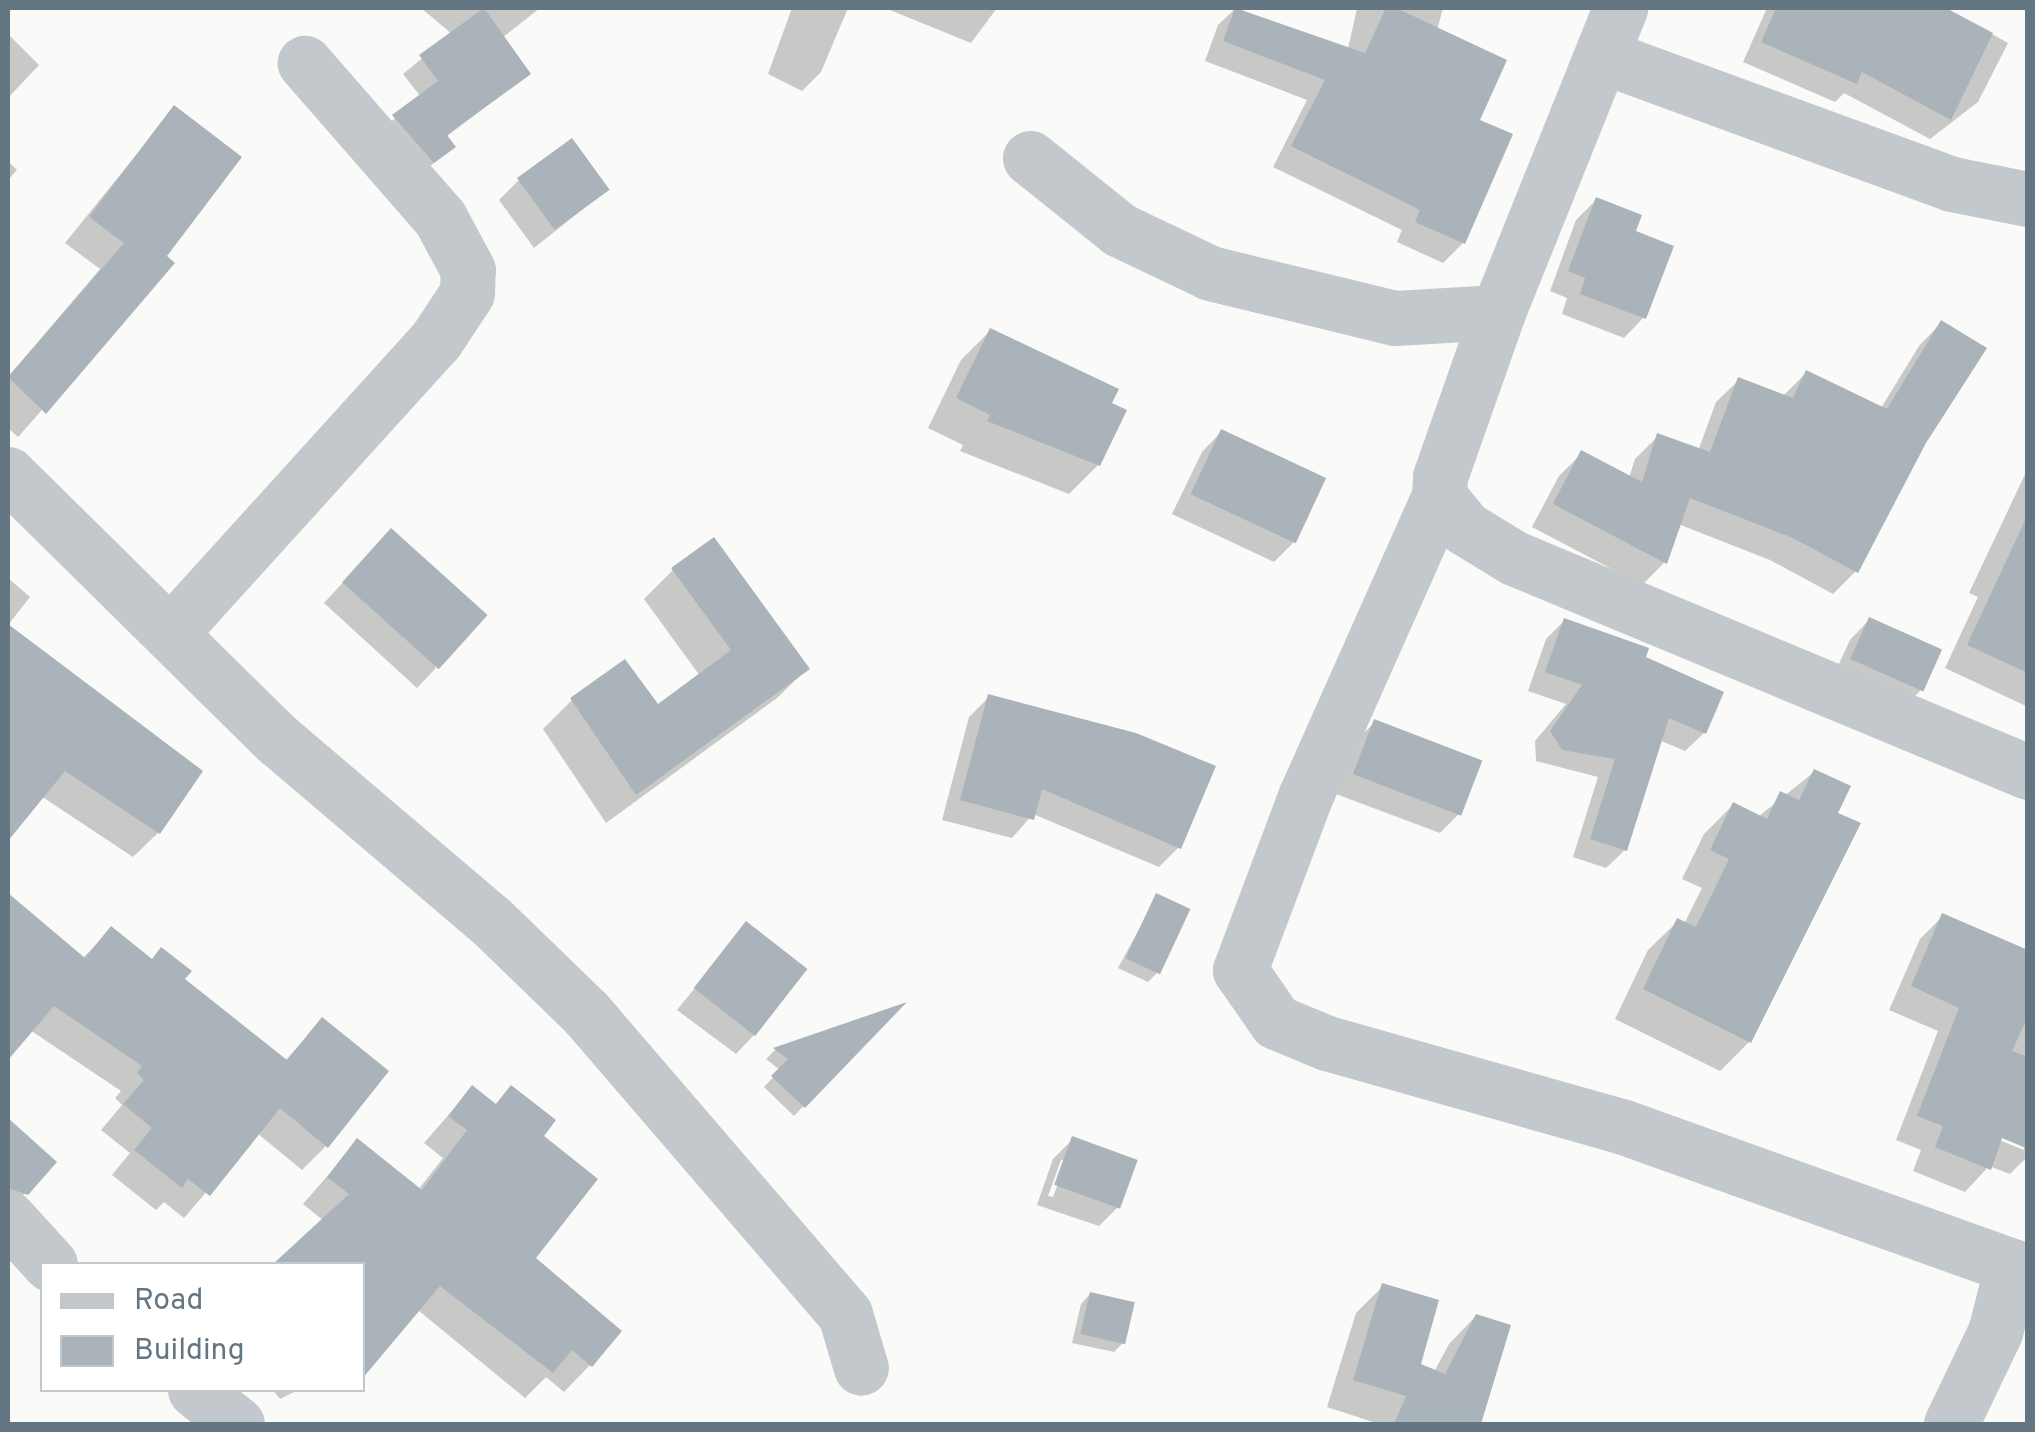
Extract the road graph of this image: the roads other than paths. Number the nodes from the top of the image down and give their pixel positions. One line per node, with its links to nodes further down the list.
1 (1611, 32): 4 (street); 5 (street)
2 (304, 64): 8 (street)
3 (1030, 158): 5 (street)
4 (2028, 199)
5 (1498, 312): 7 (street)
6 (8, 474): 8 (street)
7 (1439, 496): 9 (street); 12 (street)
8 (172, 631): 13 (street)
9 (2028, 772)
10 (8, 1218): 11 (street)
11 (48, 1262)
12 (2020, 1270): 16 (street)
13 (861, 1368)
14 (197, 1392): 15 (street)
15 (237, 1424)
16 (1951, 1424)

